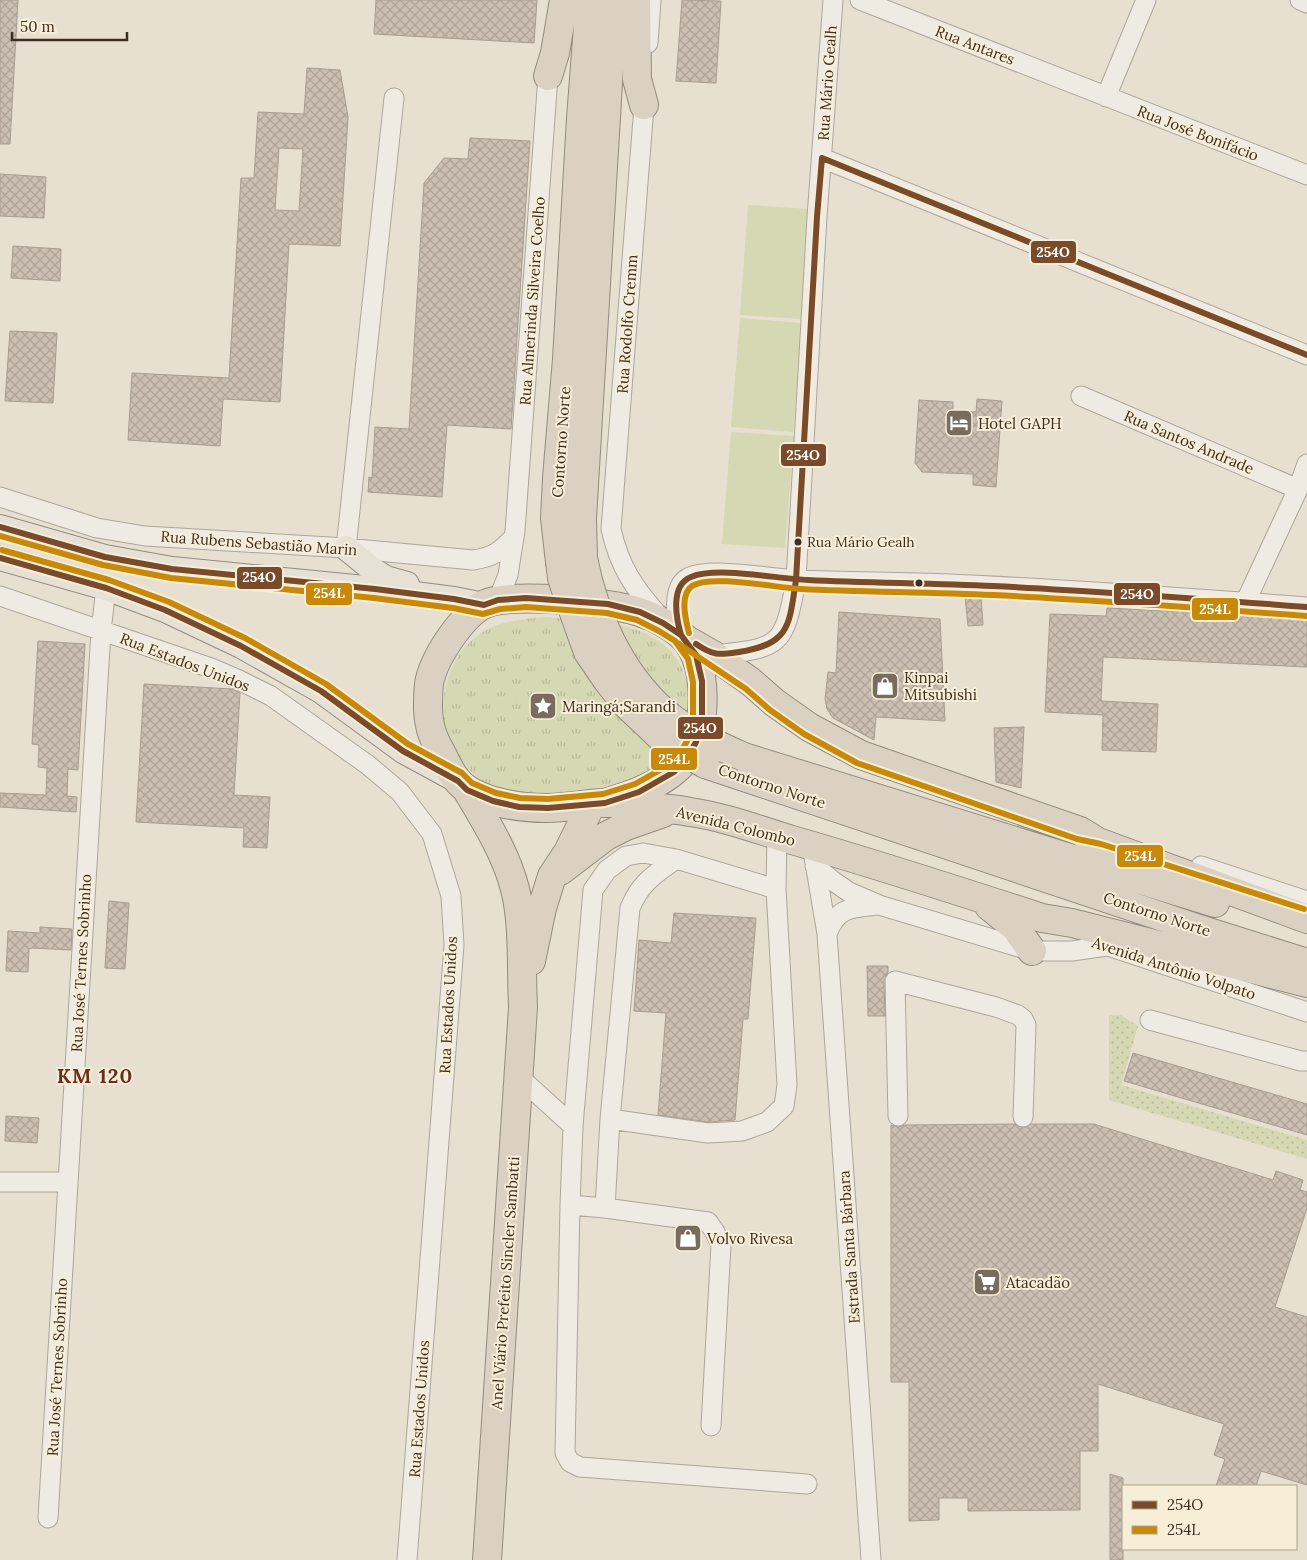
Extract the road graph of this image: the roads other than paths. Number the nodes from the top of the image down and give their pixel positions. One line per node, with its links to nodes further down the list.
1 (553, 0): 12 (main road, Rua Almerinda Silveira Coelho)
2 (564, 0): 12 (highway)
3 (590, 0): 55 (highway, Contorno Norte, bridge)
4 (613, 0): 51 (highway, Contorno Norte, bridge)
5 (636, 0): 15 (highway)
6 (651, 0): 15 (street, Rua Rodolfo Cremm)
7 (833, 0): 16 (street, Rua Mário Gealh)
8 (860, 0): 13 (street, Rua Antares)
9 (1146, 0): 13 (street)
10 (1300, 0): 11 (street)
11 (1307, 3)
12 (548, 76): 24 (street, Rua Almerinda Silveira Coelho)
13 (1098, 94): 17 (street, Rua José Bonifácio)
14 (394, 98): 25 (street)
15 (644, 105): 35 (street, Rua Rodolfo Cremm)
16 (822, 158): 18 (street); 27 (street, Rua Mário Gealh)
17 (1307, 175)
18 (1307, 355)
19 (1081, 396): 21 (street, Rua Santos Andrade)
20 (1307, 464): 21 (street)
21 (1298, 489): 32 (street)
22 (0, 497): 25 (street, Rua Rubens Sebastião Marin)
23 (0, 527): 30 (main road)
24 (514, 536): 25 (street, Rua Rubens Sebastião Marin); 31 (street, Rua Almerinda Silveira Coelho)
25 (346, 548): 30 (main road)
26 (0, 558): 28 (main road, Avenida Colombo)
27 (796, 580): 32 (street); 35 (street); 36 (street, Rua Mário Gealh)
28 (106, 588): 34 (street, Rua José Ternes Sobrinho); 37 (main road, Avenida Colombo)
29 (0, 596): 34 (street, Rua Estados Unidos)
30 (454, 599): 31 (main road)
31 (491, 602): 35 (highway); 37 (highway, Anel Viário Prefeito Sincler Sambatti)
32 (1245, 603): 33 (street)
33 (1307, 607)
34 (100, 630): 67 (street, Rua José Ternes Sobrinho); 73 (street, Rua Estados Unidos)
35 (679, 632): 36 (highway); 38 (highway)
36 (713, 655): 40 (highway)
37 (462, 785): 38 (highway, Avenida Colombo); 57 (highway, Anel Viário Prefeito Sincler Sambatti)
38 (598, 804): 39 (highway, Avenida Colombo); 44 (highway, Anel Viário Prefeito Sincler Sambatti)
39 (676, 810): 41 (highway, Avenida Colombo); 44 (highway)
40 (1080, 832): 47 (street); 50 (highway)
41 (777, 835): 42 (highway, Avenida Colombo); 45 (street)
42 (814, 856): 46 (highway, Avenida Colombo); 48 (street); 52 (street, Estrada Santa Bárbara)
43 (676, 859): 45 (street); 64 (street); 65 (street)
44 (552, 876): 57 (highway, Anel Viário Prefeito Sincler Sambatti)
45 (776, 889): 64 (street)
46 (976, 897): 49 (highway, Avenida Colombo); 54 (highway)
47 (1307, 901)
48 (879, 905): 52 (street); 54 (street)
49 (1042, 918): 53 (street, Avenida Antônio Volpato); 56 (highway, Avenida Colombo)
50 (1307, 919)
51 (1307, 932)
52 (827, 934): 75 (street, Estrada Santa Bárbara)
53 (1107, 946): 54 (street); 58 (street, Avenida Antônio Volpato)
54 (1032, 951)
55 (1307, 963)
56 (1307, 983)
57 (523, 1007): 61 (highway, Anel Viário Prefeito Sincler Sambatti)
58 (1307, 1012)
59 (1150, 1020): 60 (street)
60 (1307, 1061)
61 (518, 1076): 65 (street); 74 (highway, Anel Viário Prefeito Sincler Sambatti)
62 (898, 1116): 63 (street)
63 (1023, 1116)
64 (610, 1118): 69 (street)
65 (573, 1126): 68 (street)
66 (0, 1182): 67 (street)
67 (68, 1182): 72 (street, Rua José Ternes Sobrinho)
68 (570, 1206): 69 (street); 71 (street)
69 (605, 1208): 70 (street)
70 (711, 1426)
71 (806, 1484)
72 (48, 1518)
73 (407, 1560)
74 (487, 1560)
75 (870, 1560)

